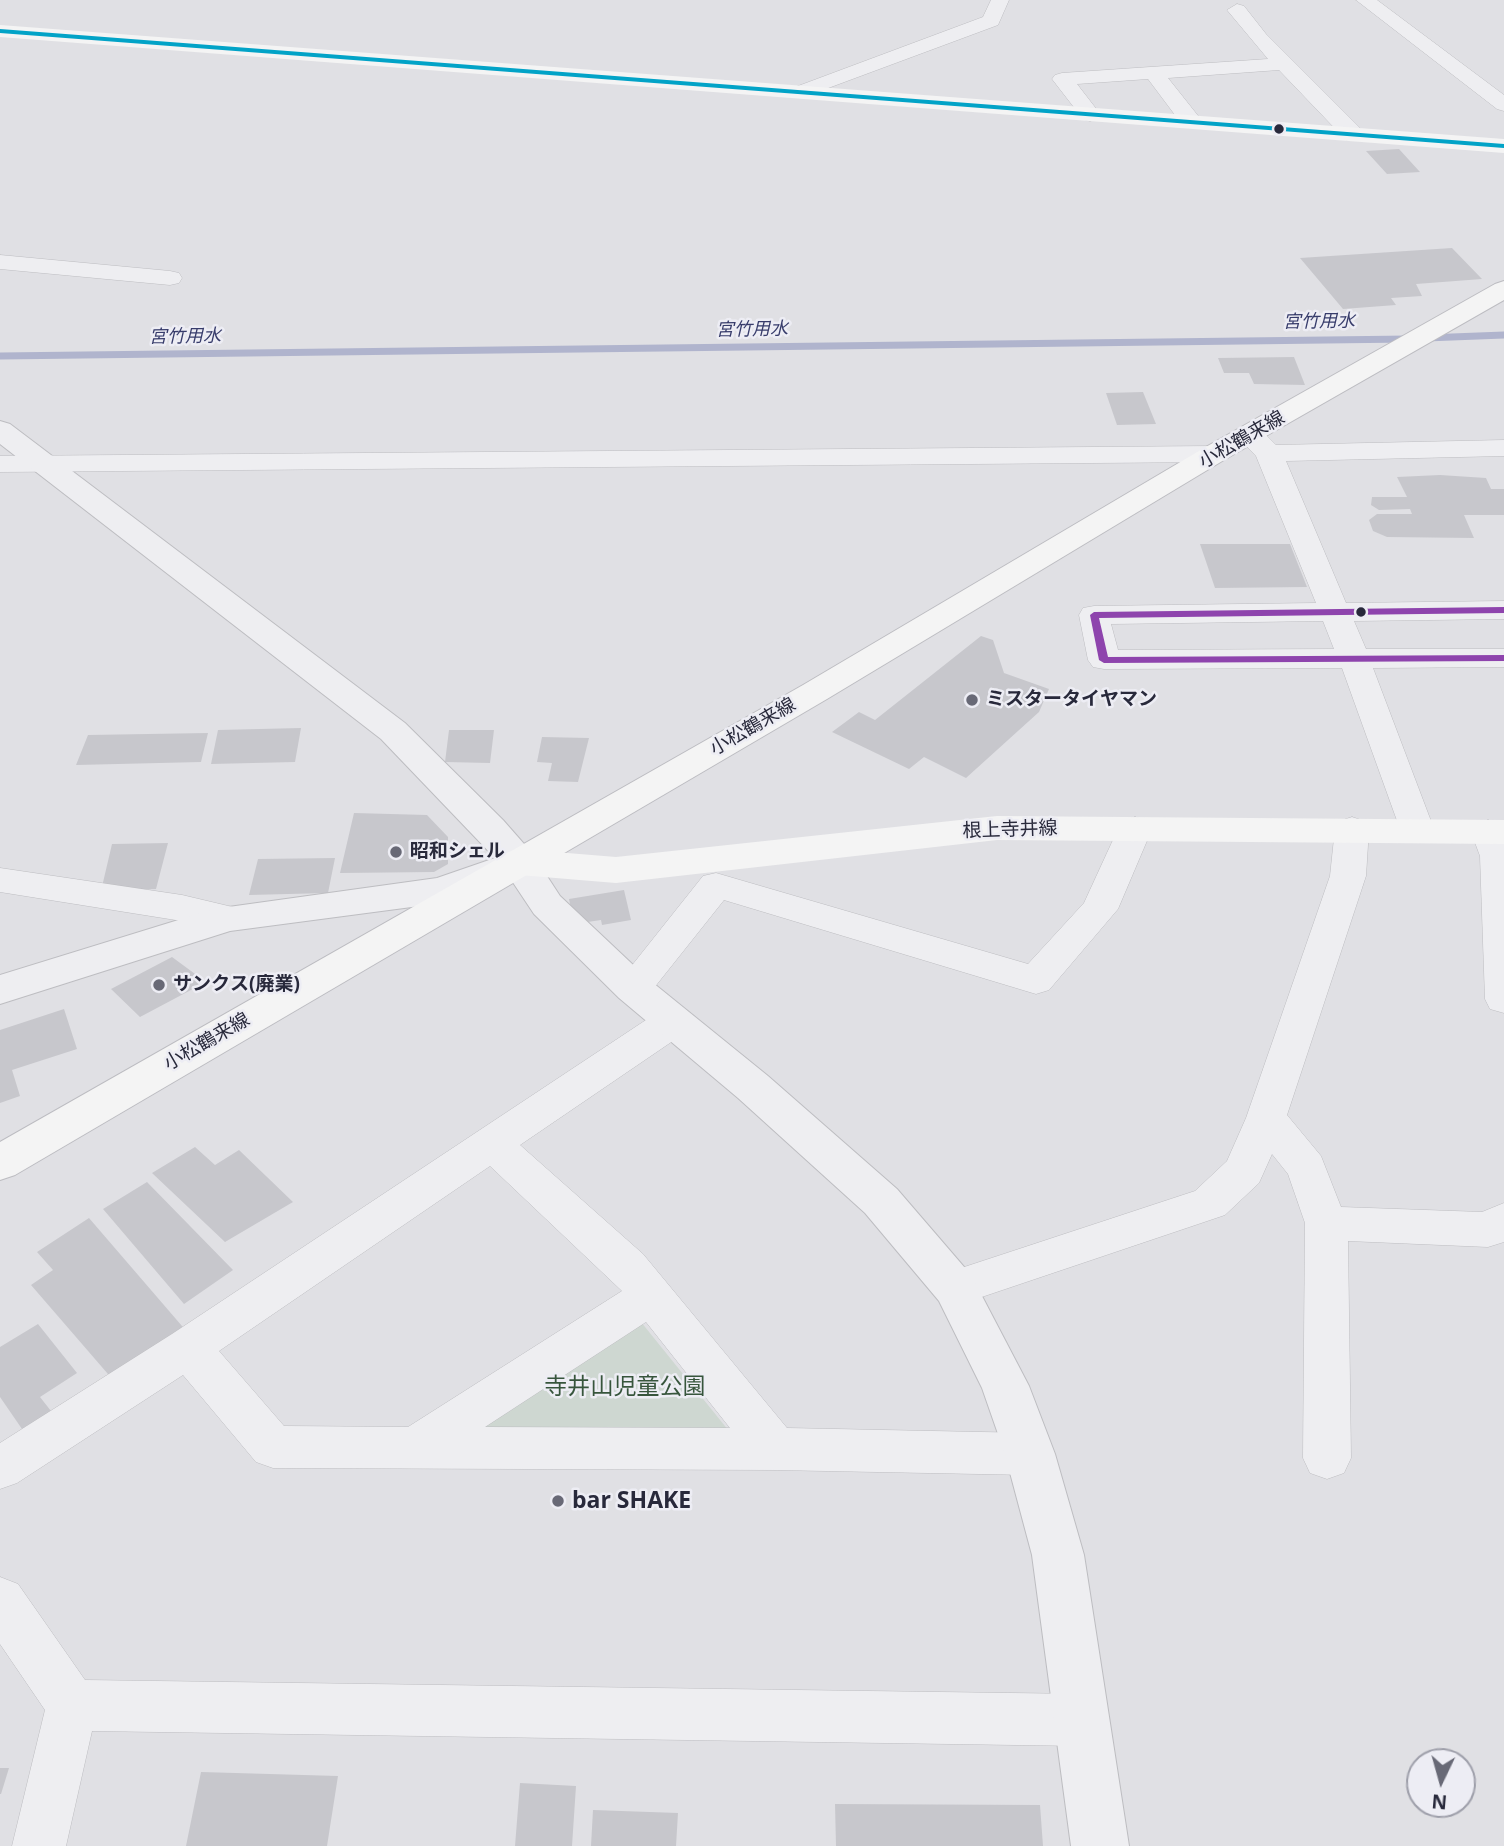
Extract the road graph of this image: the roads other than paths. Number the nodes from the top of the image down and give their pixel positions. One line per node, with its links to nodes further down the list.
1 (1000, 0): 7 (street)
2 (1365, 0): 8 (street)
3 (1237, 10): 5 (street)
4 (0, 31): 7 (main road)
5 (1284, 65): 6 (street); 11 (street)
6 (1154, 74): 9 (street); 10 (street)
7 (797, 93): 9 (main road)
8 (1504, 105)
9 (1090, 114): 10 (main road)
10 (1192, 122): 11 (main road)
11 (1354, 135): 12 (main road)
12 (1504, 146)
13 (0, 262): 14 (street)
14 (170, 278)
15 (1504, 289): 17 (main road, 小松鶴来線)
16 (0, 430): 20 (street)
17 (1259, 444): 18 (street); 19 (main road, 小松鶴来線); 23 (street)
18 (1504, 448)
19 (1214, 454): 20 (street); 30 (main road, 小松鶴来線)
20 (43, 463): 21 (street); 30 (street)
21 (0, 464)
22 (1504, 610): 23 (street)
23 (1335, 613): 25 (street); 25 (street)
24 (1504, 658): 25 (street)
25 (1354, 659): 28 (street)
26 (1135, 829): 27 (main road, 根上寺井線); 30 (main road, 根上寺井線); 33 (street)
27 (1352, 829): 28 (main road, 根上寺井線); 37 (street)
28 (1417, 829): 29 (main road, 根上寺井線)
29 (1496, 832): 35 (street)
30 (519, 862): 32 (street); 33 (street); 39 (main road, 小松鶴来線)
31 (0, 880): 32 (street)
32 (228, 918): 34 (street)
33 (633, 988): 36 (street)
34 (0, 990)
35 (1504, 999)
36 (672, 1022): 38 (street); 42 (street)
37 (1266, 1118): 41 (street); 42 (street)
38 (490, 1142): 43 (street); 44 (street)
39 (0, 1163)
40 (1504, 1220): 41 (street)
41 (1326, 1223): 48 (street)
42 (955, 1288): 47 (street)
43 (651, 1295): 45 (street); 46 (street)
44 (188, 1348): 45 (street); 49 (street)
45 (416, 1447): 46 (street)
46 (775, 1448): 47 (street)
47 (1030, 1454): 52 (street)
48 (1327, 1458)
49 (0, 1468)
50 (0, 1601): 51 (street)
51 (72, 1705): 52 (street); 53 (street)
52 (1082, 1720): 54 (street)
53 (39, 1846)
54 (1100, 1846)

